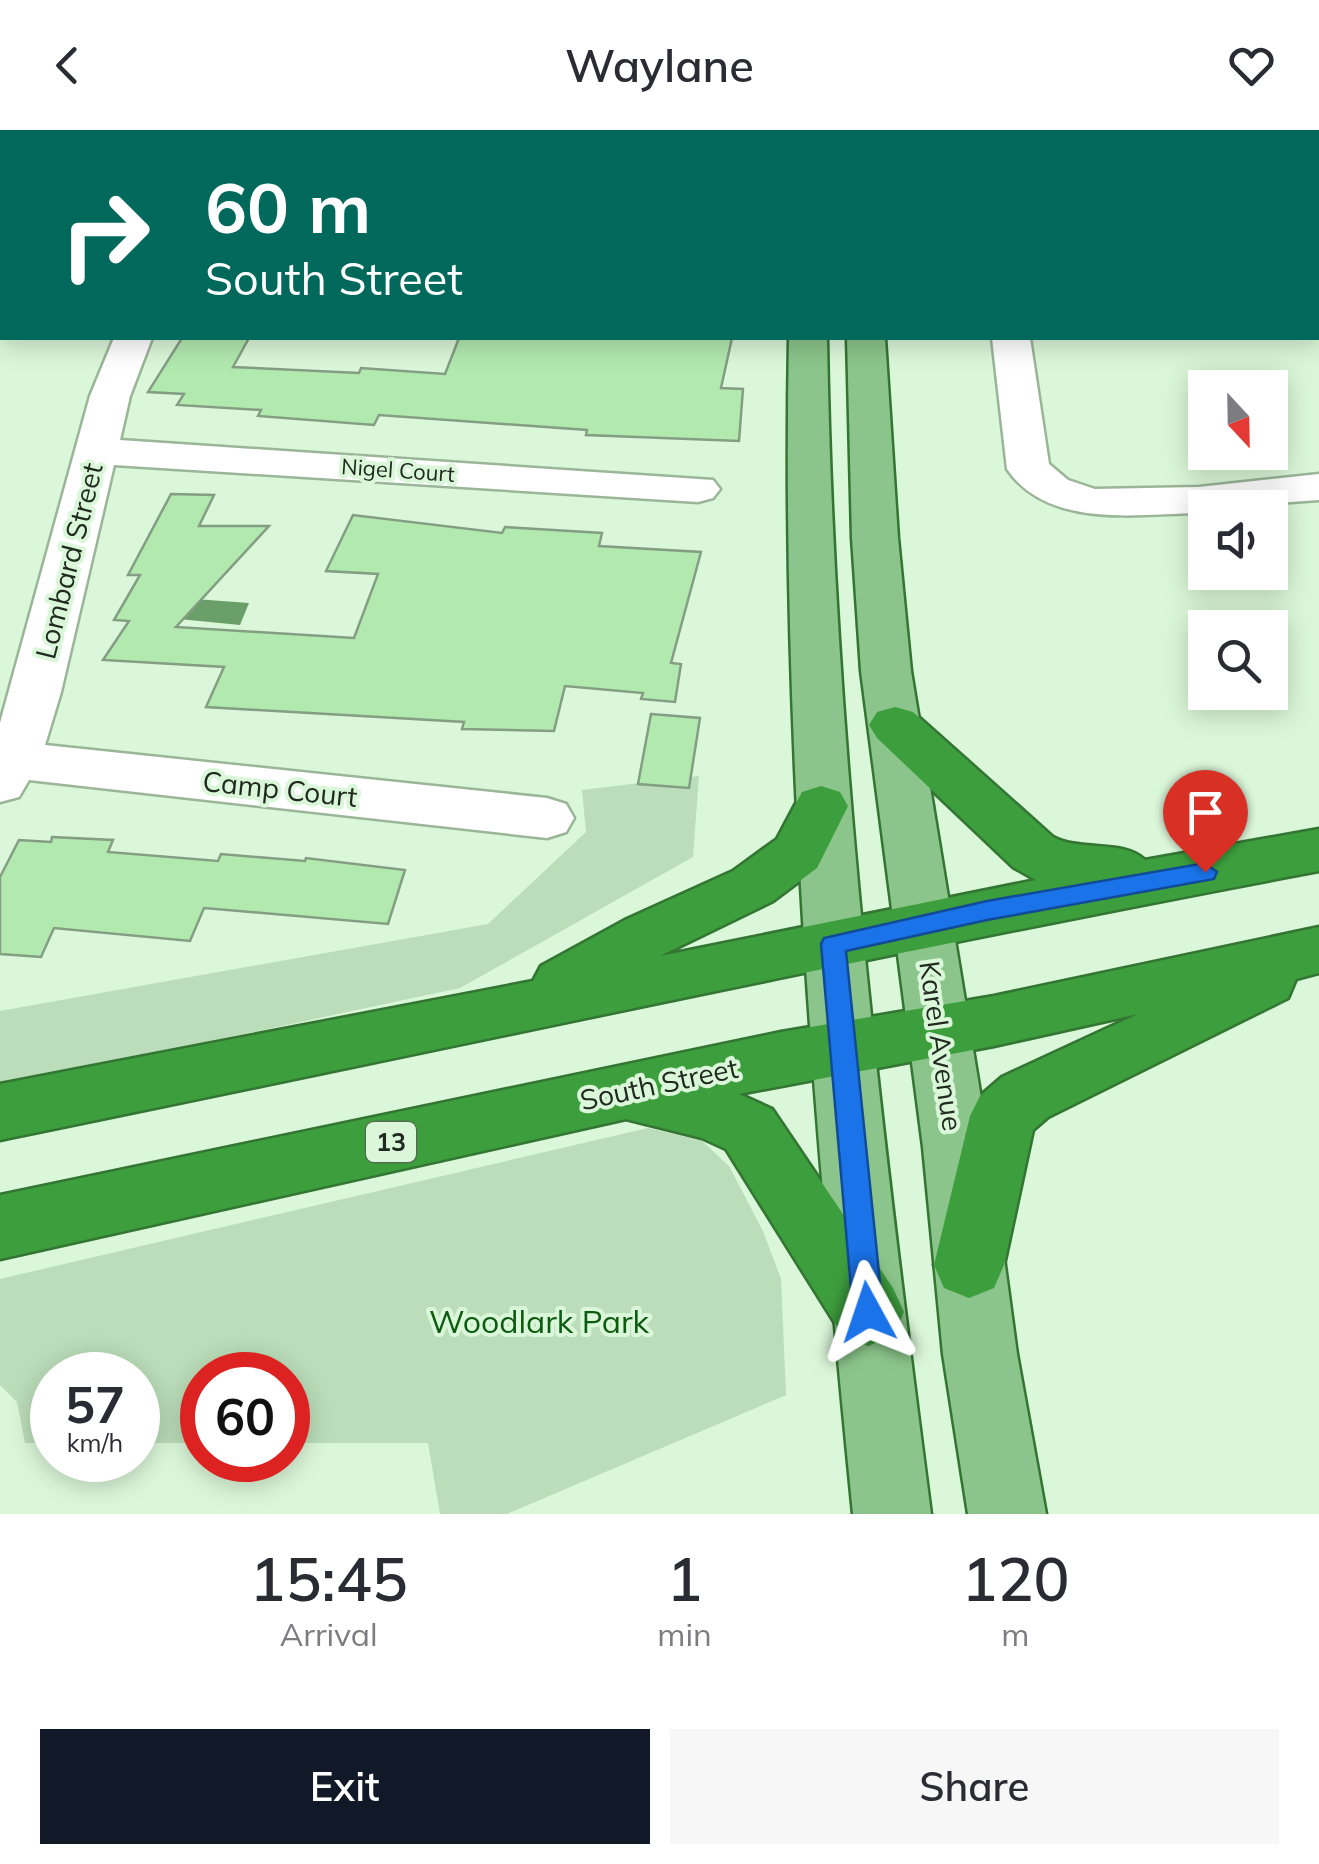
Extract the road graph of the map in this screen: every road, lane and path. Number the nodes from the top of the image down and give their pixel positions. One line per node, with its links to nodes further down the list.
1 (132, 340): 5 (street, Lombard Street)
2 (808, 340): 10 (main road)
3 (866, 340): 8 (main road, Karel Avenue)
4 (1010, 340): 6 (street)
5 (98, 451): 7 (street, Nigel Court); 9 (street, Lombard Street)
6 (1319, 487)
7 (698, 488)
8 (894, 725): 13 (highway); 14 (main road, Karel Avenue)
9 (7, 771): 11 (street, Camp Court)
10 (822, 806): 15 (main road); 17 (highway)
11 (547, 818)
12 (1319, 850): 13 (highway)
13 (1205, 872): 14 (highway)
14 (924, 924): 15 (highway); 18 (main road, Karel Avenue)
15 (833, 944): 17 (highway); 19 (main road)
16 (1319, 953): 18 (highway, South Street / 13); 23 (highway)
17 (520, 1006): 21 (highway)
18 (938, 1032): 19 (highway, South Street / 13); 23 (main road, Karel Avenue)
19 (841, 1047): 20 (highway, South Street / 13); 24 (main road)
20 (620, 1093): 22 (highway, South Street / 13); 24 (highway)
21 (0, 1112)
22 (0, 1227)
23 (969, 1265): 26 (main road, Karel Avenue)
24 (868, 1312): 25 (main road)
25 (892, 1514)
26 (1008, 1514)

